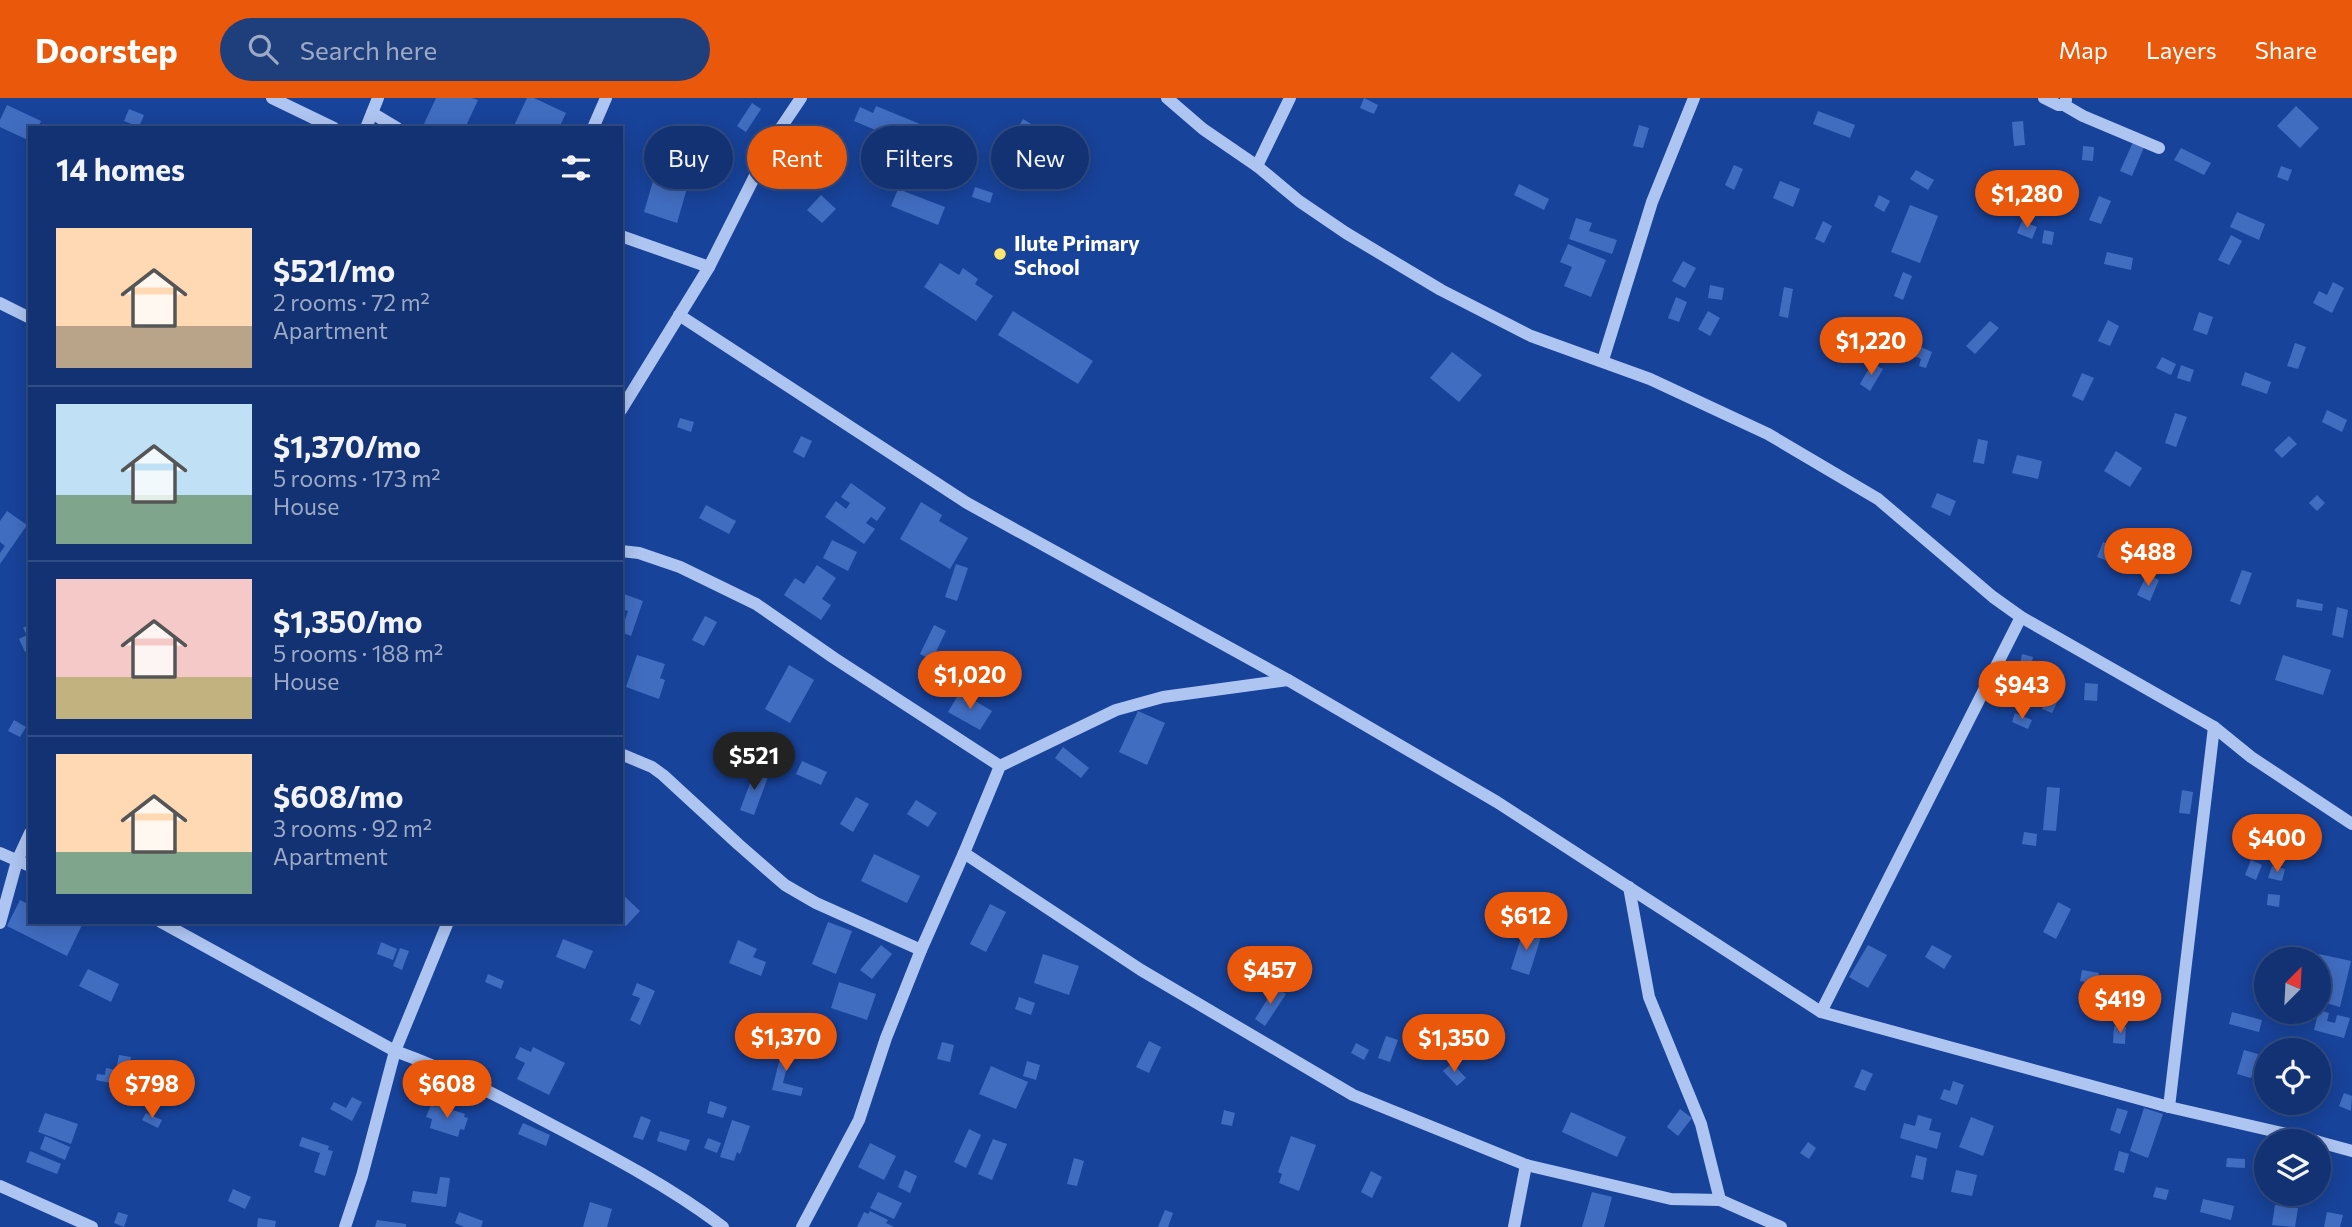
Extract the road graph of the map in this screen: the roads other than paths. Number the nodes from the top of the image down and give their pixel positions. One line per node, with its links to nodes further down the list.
1 (272, 98): 11 (street)
2 (378, 98): 10 (street)
3 (606, 98): 14 (street)
4 (801, 98): 18 (street)
5 (1167, 98): 16 (street)
6 (1290, 98): 16 (street)
7 (1694, 98): 22 (street)
8 (2044, 98): 9 (street)
9 (2066, 102): 15 (street)
10 (372, 113): 12 (street); 13 (street)
11 (330, 126)
12 (367, 126)
13 (394, 126)
14 (594, 126)
15 (2160, 148)
16 (1257, 166): 22 (street)
17 (623, 237): 18 (street)
18 (709, 267): 20 (street)
19 (0, 303): 21 (street)
20 (679, 315): 23 (street); 26 (street)
21 (28, 317)
22 (1603, 360): 25 (street)
23 (623, 407)
24 (623, 551): 29 (street)
25 (2021, 617): 27 (street); 40 (street)
26 (1288, 680): 29 (street); 35 (street)
27 (2214, 727): 30 (street); 42 (street)
28 (623, 755): 39 (street)
29 (1000, 766): 33 (street)
30 (2352, 824)
31 (28, 842): 34 (street)
32 (0, 853): 34 (street)
33 (964, 853): 39 (street); 46 (street)
34 (23, 863): 36 (street)
35 (1629, 887): 40 (street); 48 (street)
36 (0, 923)
37 (165, 924): 41 (street)
38 (447, 924): 41 (street)
39 (921, 950): 52 (street)
40 (1821, 1013): 42 (street)
41 (396, 1051): 50 (street); 51 (street)
42 (2169, 1107): 43 (street)
43 (2265, 1129)
44 (2331, 1145): 45 (street)
45 (2352, 1151)
46 (1526, 1165): 48 (street); 53 (street)
47 (0, 1186): 49 (street)
48 (1720, 1200): 54 (street)
49 (92, 1227)
50 (345, 1227)
51 (723, 1227)
52 (802, 1227)
53 (1514, 1227)
54 (1781, 1227)

